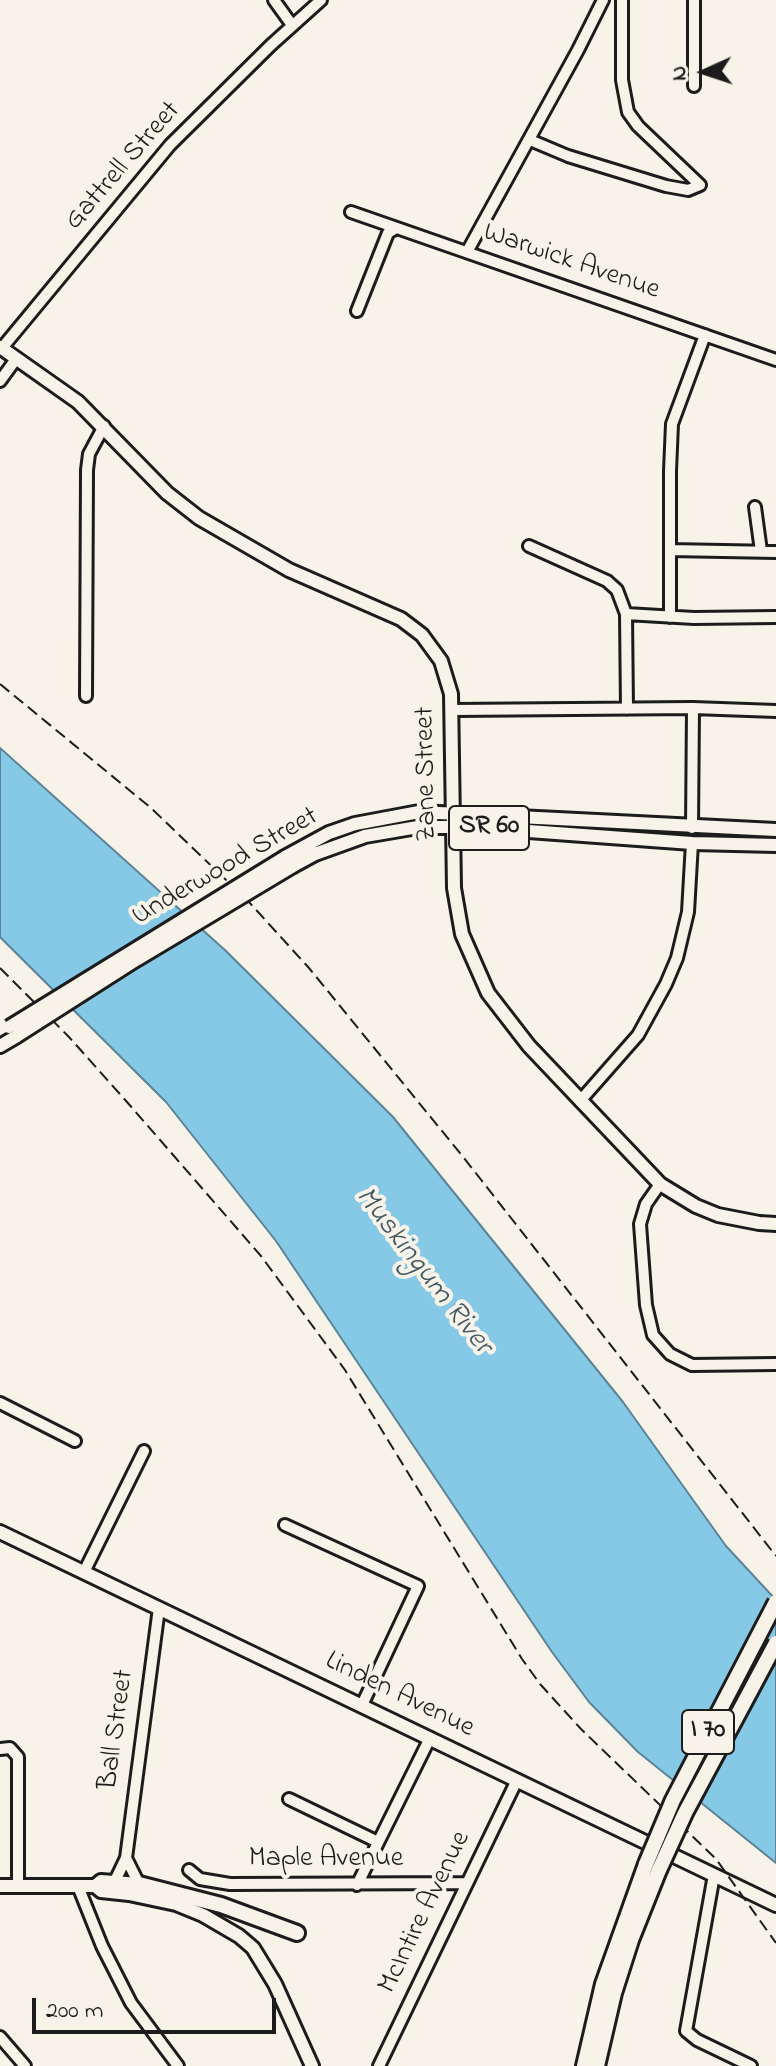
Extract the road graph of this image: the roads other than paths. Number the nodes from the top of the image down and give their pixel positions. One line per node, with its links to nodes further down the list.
1 (274, 0): 6 (street)
2 (321, 0): 6 (street, Gattrell Street)
3 (603, 0): 8 (street)
4 (622, 0): 8 (street)
5 (694, 0): 7 (street)
6 (292, 25): 14 (street, Gattrell Street)
7 (694, 86)
8 (530, 140): 11 (street)
9 (351, 212): 10 (street, Warwick Avenue)
10 (396, 228): 11 (street, Warwick Avenue); 12 (street)
11 (467, 252): 13 (street, Warwick Avenue)
12 (357, 311)
13 (705, 335): 16 (street, Warwick Avenue); 21 (street)
14 (1, 348): 15 (main road, Zane Street)
15 (16, 359): 17 (street); 18 (main road, Zane Street)
16 (776, 360)
17 (0, 381)
18 (104, 426): 27 (street); 30 (main road, Zane Street)
19 (755, 507): 22 (street)
20 (529, 546): 24 (street)
21 (670, 550): 22 (street); 25 (street)
22 (761, 551): 23 (street)
23 (776, 552)
24 (626, 614): 25 (street); 29 (street)
25 (670, 617): 26 (street)
26 (776, 617)
27 (86, 696)
28 (693, 708): 29 (street); 31 (street); 34 (street)
29 (627, 709): 30 (street)
30 (453, 710): 32 (main road, Zane Street)
31 (776, 711)
32 (454, 812): 33 (main road, Zane Street); 34 (main road, Underwood Street / SR 60); 38 (main road, Underwood Street / SR 60)
33 (454, 826): 36 (main road, Underwood Street / SR 60); 38 (main road, Underwood Street / SR 60); 41 (main road, Zane Street)
34 (692, 828): 35 (main road, Underwood Street / SR 60)
35 (776, 830)
36 (692, 843): 37 (main road, Underwood Street / SR 60); 41 (street)
37 (776, 845)
38 (289, 861): 39 (main road, Underwood Street / SR 60, bridge)
39 (9, 1031): 40 (main road, SR 60)
40 (0, 1046)
41 (580, 1101): 42 (main road, Zane Street)
42 (660, 1184): 43 (main road, Zane Street); 44 (street)
43 (776, 1224)
44 (776, 1364)
45 (0, 1403): 46 (street)
46 (75, 1441)
47 (144, 1451): 50 (street)
48 (285, 1525): 54 (street)
49 (0, 1532): 50 (main road, Linden Avenue)
50 (84, 1572): 52 (main road, Linden Avenue)
51 (776, 1602): 61 (highway, I 70, bridge)
52 (159, 1608): 54 (main road, Linden Avenue); 60 (street, Ball Street)
53 (776, 1643): 61 (highway, I 70, bridge)
54 (362, 1705): 55 (main road, Linden Avenue)
55 (430, 1738): 57 (main road, Linden Avenue); 59 (street)
56 (0, 1749): 69 (street)
57 (517, 1780): 63 (main road, Linden Avenue); 65 (street, McIntire Avenue)
58 (289, 1799): 59 (street)
59 (378, 1842): 67 (street)
60 (126, 1858): 64 (street, Ball Street); 66 (street)
61 (652, 1867): 79 (highway, I 70); 80 (highway, I 70)
62 (189, 1870): 67 (street, Maple Avenue)
63 (714, 1875): 72 (main road, Linden Avenue); 81 (street)
64 (115, 1881): 66 (main road); 71 (main road)
65 (467, 1883): 67 (street, Maple Avenue); 78 (street, McIntire Avenue)
66 (139, 1884): 73 (highway)
67 (357, 1885)
68 (0, 1886): 69 (main road)
69 (18, 1886): 70 (main road)
70 (78, 1886): 71 (main road); 76 (street)
71 (95, 1886): 77 (main road)
72 (776, 1905)
73 (297, 1933)
74 (0, 2037): 75 (street)
75 (21, 2065)
76 (178, 2066)
77 (312, 2066)
78 (379, 2066)
79 (584, 2066)
80 (597, 2066)
81 (751, 2066)

